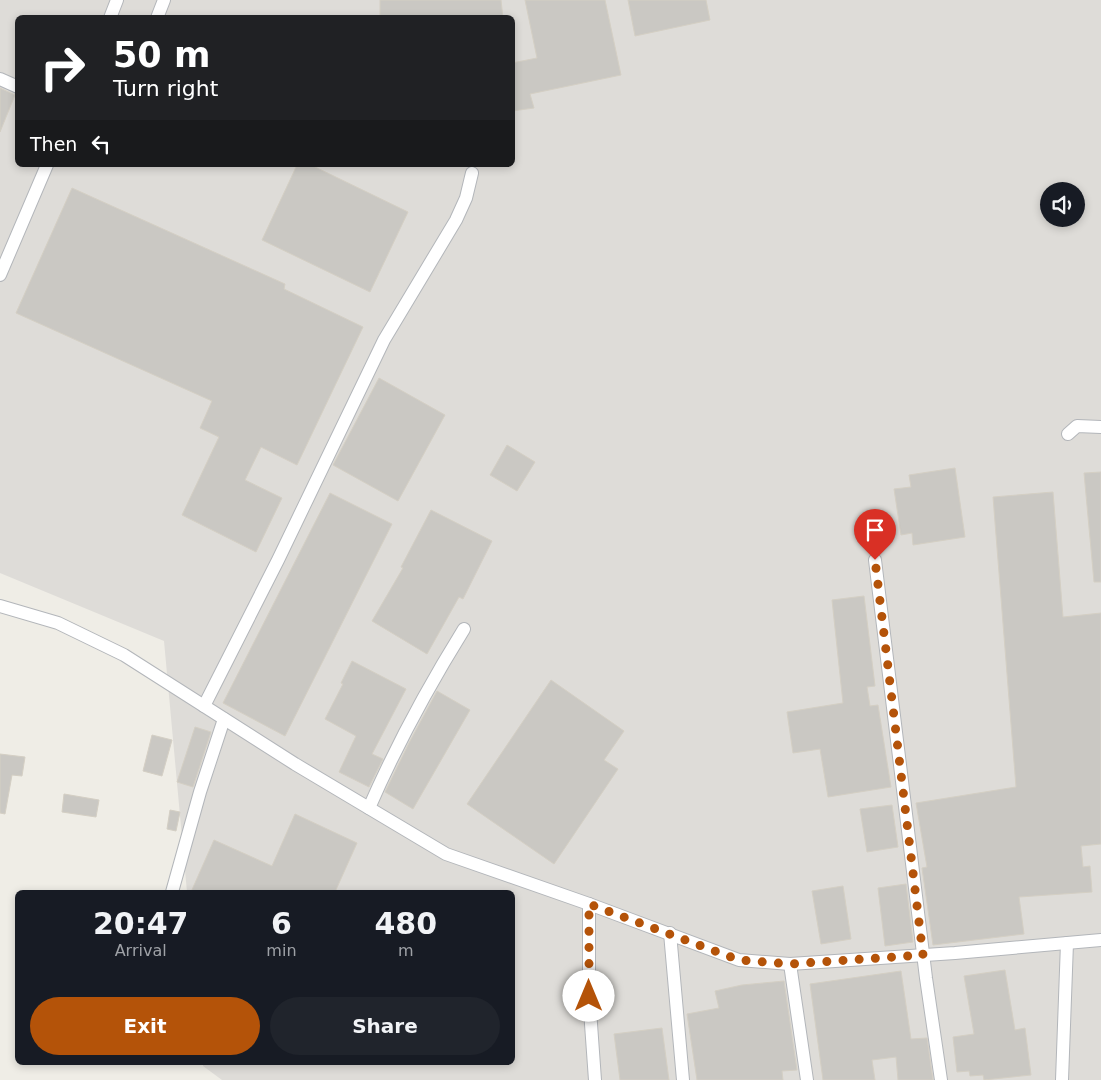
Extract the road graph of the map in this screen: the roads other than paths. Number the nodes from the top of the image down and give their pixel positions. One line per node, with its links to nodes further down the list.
1 (117, 0): 3 (street)
2 (164, 0): 4 (street)
3 (111, 15)
4 (158, 15)
5 (0, 78): 6 (street)
6 (15, 86)
7 (46, 167): 9 (street)
8 (472, 173): 15 (street)
9 (0, 275)
10 (1101, 427): 11 (street)
11 (1068, 434)
12 (875, 560): 23 (street)
13 (0, 606): 15 (street)
14 (464, 629): 17 (street)
15 (204, 706): 16 (street)
16 (224, 719): 17 (street); 18 (street)
17 (368, 808): 19 (street)
18 (173, 890)
19 (589, 904): 20 (street); 25 (street)
20 (670, 933): 24 (street); 26 (street)
21 (1101, 940): 22 (street)
22 (1067, 943): 23 (street); 29 (street)
23 (923, 955): 24 (street); 28 (street)
24 (790, 964): 27 (street)
25 (595, 1080)
26 (684, 1080)
27 (807, 1080)
28 (941, 1080)
29 (1062, 1080)

